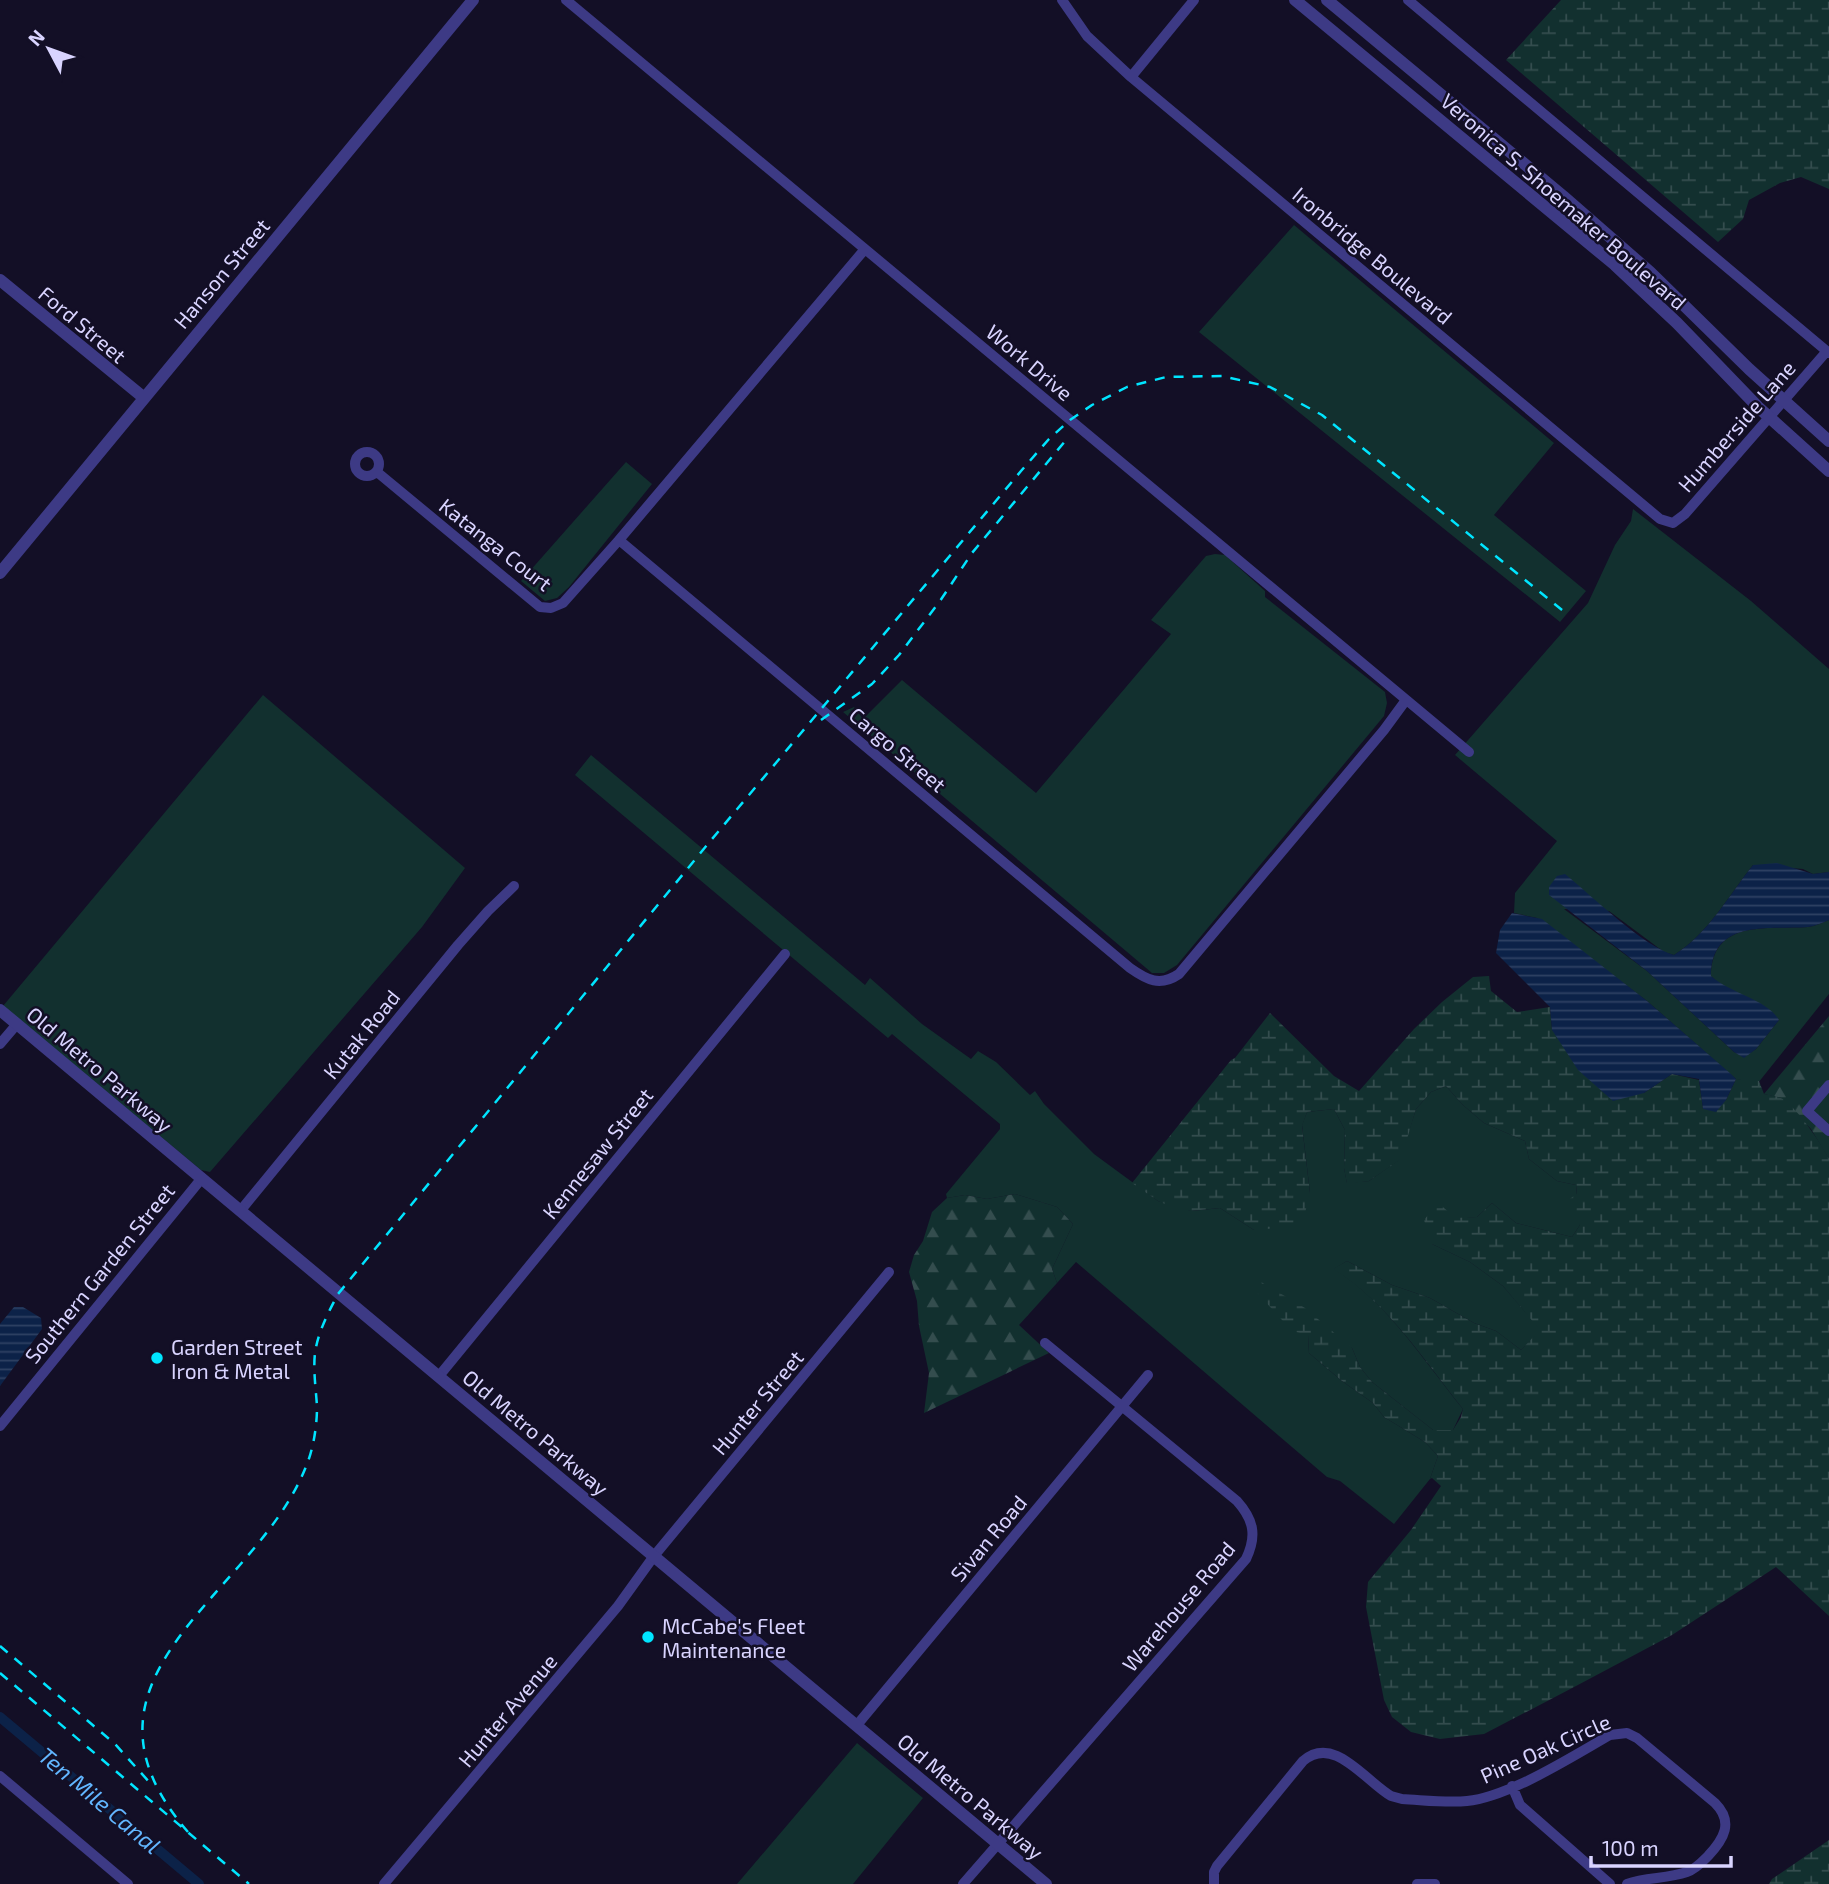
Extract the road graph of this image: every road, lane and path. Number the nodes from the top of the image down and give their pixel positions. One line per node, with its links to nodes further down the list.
1 (473, 0): 12 (street, Hanson Street)
2 (566, 0): 9 (street, Work Drive)
3 (1062, 0): 8 (street, Ironbridge Boulevard)
4 (1194, 0): 8 (street)
5 (1295, 0): 14 (street, Veronica S. Shoemaker Boulevard)
6 (1327, 0): 13 (street, Veronica S. Shoemaker Boulevard)
7 (1408, 0): 11 (street)
8 (1130, 77): 18 (street, Ironbridge Boulevard)
9 (865, 249): 19 (street); 21 (street, Work Drive)
10 (0, 280): 12 (street, Ford Street)
11 (1828, 352): 13 (street, Humberside Lane)
12 (143, 397): 20 (street, Hanson Street)
13 (1784, 400): 14 (street, Humberside Lane); 15 (street, Veronica S. Shoemaker Boulevard)
14 (1769, 417): 16 (street, Veronica S. Shoemaker Boulevard); 18 (street, Humberside Lane)
15 (1829, 440)
16 (1829, 471)
17 (376, 472): 19 (street, Katanga Court)
18 (1673, 523)
19 (619, 540): 21 (street, Cargo Street)
20 (0, 573)
21 (1406, 700): 22 (street, Work Drive)
22 (1469, 752)
23 (514, 886): 31 (street, Kutak Road)
24 (785, 954): 34 (street, Kennesaw Street)
25 (0, 1010): 26 (street, Old Metro Parkway)
26 (17, 1024): 27 (street); 30 (street, Old Metro Parkway)
27 (0, 1044)
28 (1829, 1085): 29 (street)
29 (1829, 1131)
30 (202, 1178): 31 (street, Old Metro Parkway); 37 (street, Southern Garden Street)
31 (241, 1210): 34 (street, Old Metro Parkway)
32 (889, 1272): 38 (street, Hunter Street)
33 (1045, 1343): 36 (street, Warehouse Road)
34 (439, 1376): 38 (street, Old Metro Parkway)
35 (1148, 1376): 36 (street, Sivan Road)
36 (1122, 1407): 39 (street, Sivan Road); 42 (street, Warehouse Road)
37 (0, 1426)
38 (654, 1556): 39 (street, Old Metro Parkway); 44 (street, Hunter Avenue)
39 (857, 1726): 42 (street, Old Metro Parkway)
40 (0, 1776): 43 (street)
41 (1512, 1786): 47 (street, Pine Oak Circle); 50 (street); 51 (street, Pine Oak Circle)
42 (998, 1843): 45 (street, Warehouse Road); 46 (street, Old Metro Parkway)
43 (128, 1884)
44 (384, 1884)
45 (963, 1884)
46 (1046, 1884)
47 (1214, 1884)
48 (1417, 1884): 49 (street)
49 (1434, 1884)
50 (1610, 1884)
51 (1627, 1884)

